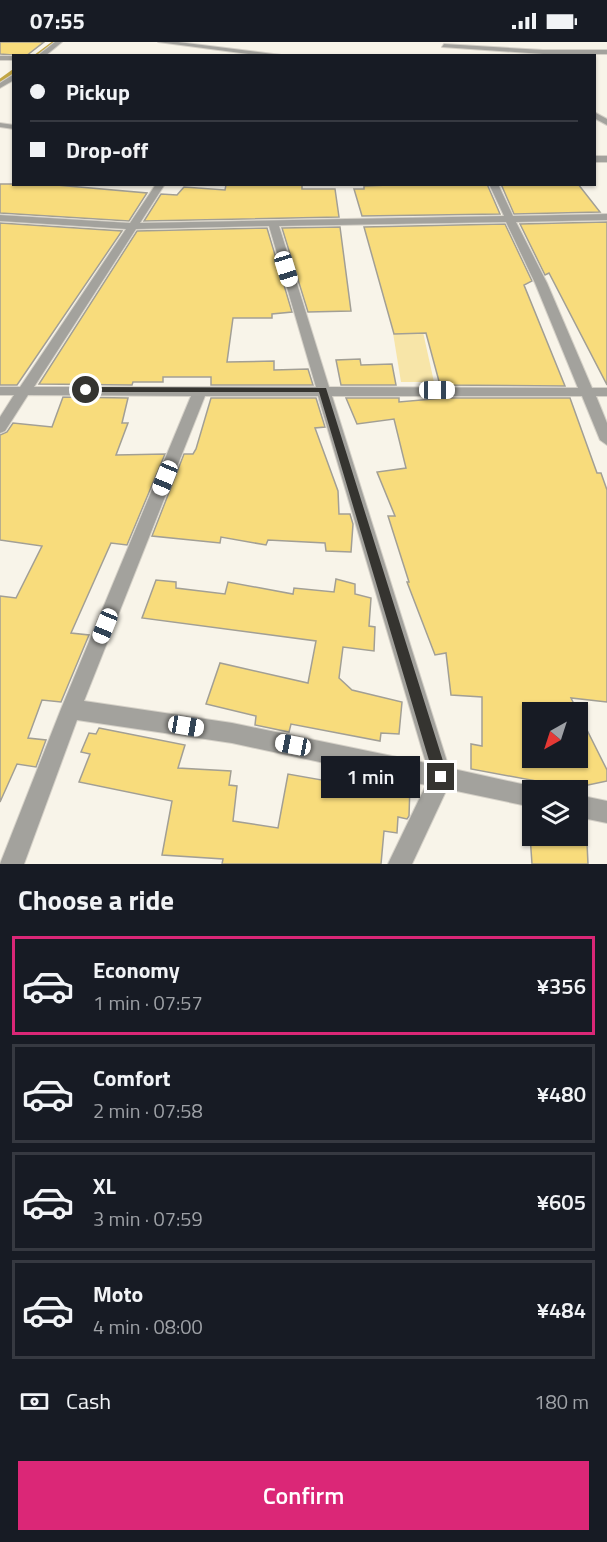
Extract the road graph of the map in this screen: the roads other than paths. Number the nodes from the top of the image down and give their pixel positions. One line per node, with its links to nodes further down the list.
1 (59, 42): 8 (street)
2 (161, 42): 7 (street)
3 (534, 42): 10 (street)
4 (442, 44): 5 (street)
5 (495, 52): 10 (street)
6 (607, 52): 10 (street)
7 (241, 53): 9 (street)
8 (43, 54)
9 (256, 54)
10 (545, 54)
11 (596, 112): 12 (street)
12 (607, 123)
13 (160, 186): 19 (street)
14 (494, 186): 17 (street)
15 (607, 217): 17 (street)
16 (0, 218): 19 (street)
17 (510, 219): 18 (street); 24 (street)
18 (273, 224): 19 (street); 22 (street)
19 (133, 226): 20 (street)
20 (25, 390): 21 (street); 23 (street); 26 (street)
21 (200, 390): 22 (street); 28 (street)
22 (323, 390): 24 (street); 29 (street)
23 (0, 391)
24 (587, 391): 25 (street); 27 (street)
25 (607, 392)
26 (0, 428)
27 (607, 440)
28 (71, 709): 29 (street); 33 (street)
29 (441, 777): 30 (street); 34 (street)
30 (522, 794)
31 (588, 808): 32 (street)
32 (607, 812)
33 (12, 864)
34 (400, 864)

